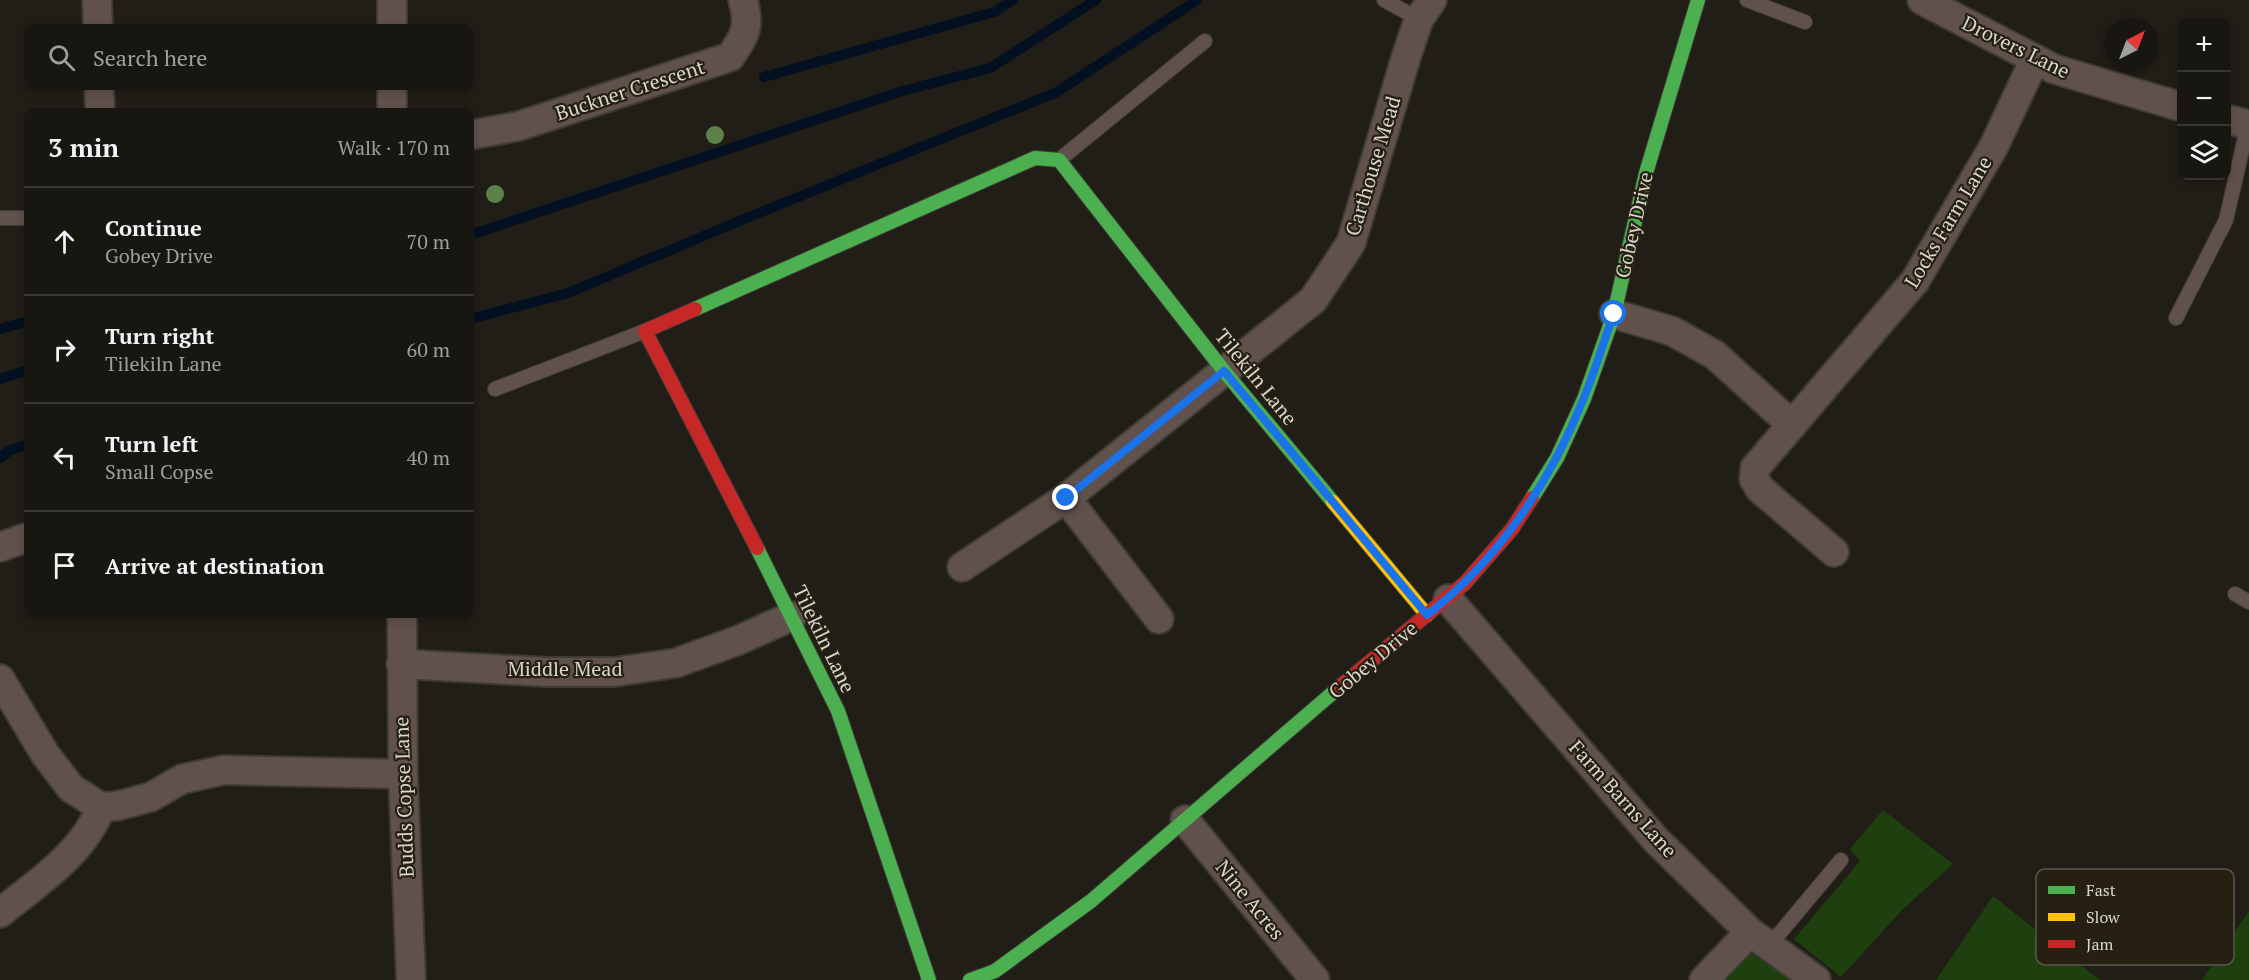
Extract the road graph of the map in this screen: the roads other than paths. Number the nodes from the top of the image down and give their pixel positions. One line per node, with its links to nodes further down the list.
1 (97, 0): 10 (street)
2 (392, 0): 11 (street)
3 (743, 0): 20 (street, Buckner Crescent)
4 (1384, 0): 8 (lane, Carthouse Mead)
5 (1698, 0): 24 (street, Gobey Drive)
6 (1747, 0): 9 (lane)
7 (1929, 2): 13 (street, Drovers Lane)
8 (1425, 10): 27 (street, Carthouse Mead)
9 (1805, 22)
10 (98, 24)
11 (392, 24)
12 (1205, 41): 21 (lane)
13 (2035, 59): 16 (street, Drovers Lane); 29 (street, Locks Farm Lane)
14 (99, 90): 17 (street)
15 (392, 90): 18 (street)
16 (2177, 106)
17 (99, 108)
18 (392, 108)
19 (2241, 123): 25 (lane)
20 (474, 134)
21 (1059, 160): 26 (street); 27 (street, Tilekiln Lane)
22 (0, 218): 23 (lane)
23 (24, 218)
24 (1614, 314): 29 (street); 37 (street, Gobey Drive)
25 (2176, 318)
26 (645, 331): 28 (lane); 38 (street, Tilekiln Lane)
27 (1224, 371): 30 (street, Carthouse Mead); 37 (street, Tilekiln Lane)
28 (495, 388)
29 (1792, 425): 33 (street, Locks Farm Lane)
30 (1066, 498): 34 (street, Carthouse Mead); 40 (street)
31 (24, 539): 32 (street)
32 (0, 548)
33 (1834, 552)
34 (962, 567)
35 (2235, 594): 36 (lane)
36 (2249, 602)
37 (1438, 607): 45 (street, Gobey Drive); 48 (street, Farm Barns Lane)
38 (792, 616): 41 (street, Middle Mead); 51 (street, Tilekiln Lane)
39 (402, 618): 41 (street, Budds Copse Lane)
40 (1159, 620)
41 (401, 664): 43 (street, Budds Copse Lane)
42 (0, 680): 44 (street)
43 (403, 774): 44 (street); 50 (street, Budds Copse Lane)
44 (102, 807): 47 (street)
45 (1185, 820): 49 (street, Gobey Drive); 52 (street, Nine Acres)
46 (1840, 860): 48 (lane)
47 (0, 913)
48 (1760, 939): 53 (street); 54 (street, Farm Barns Lane)
49 (978, 978)
50 (411, 980)
51 (929, 980)
52 (1315, 980)
53 (1704, 980)
54 (1816, 980)

